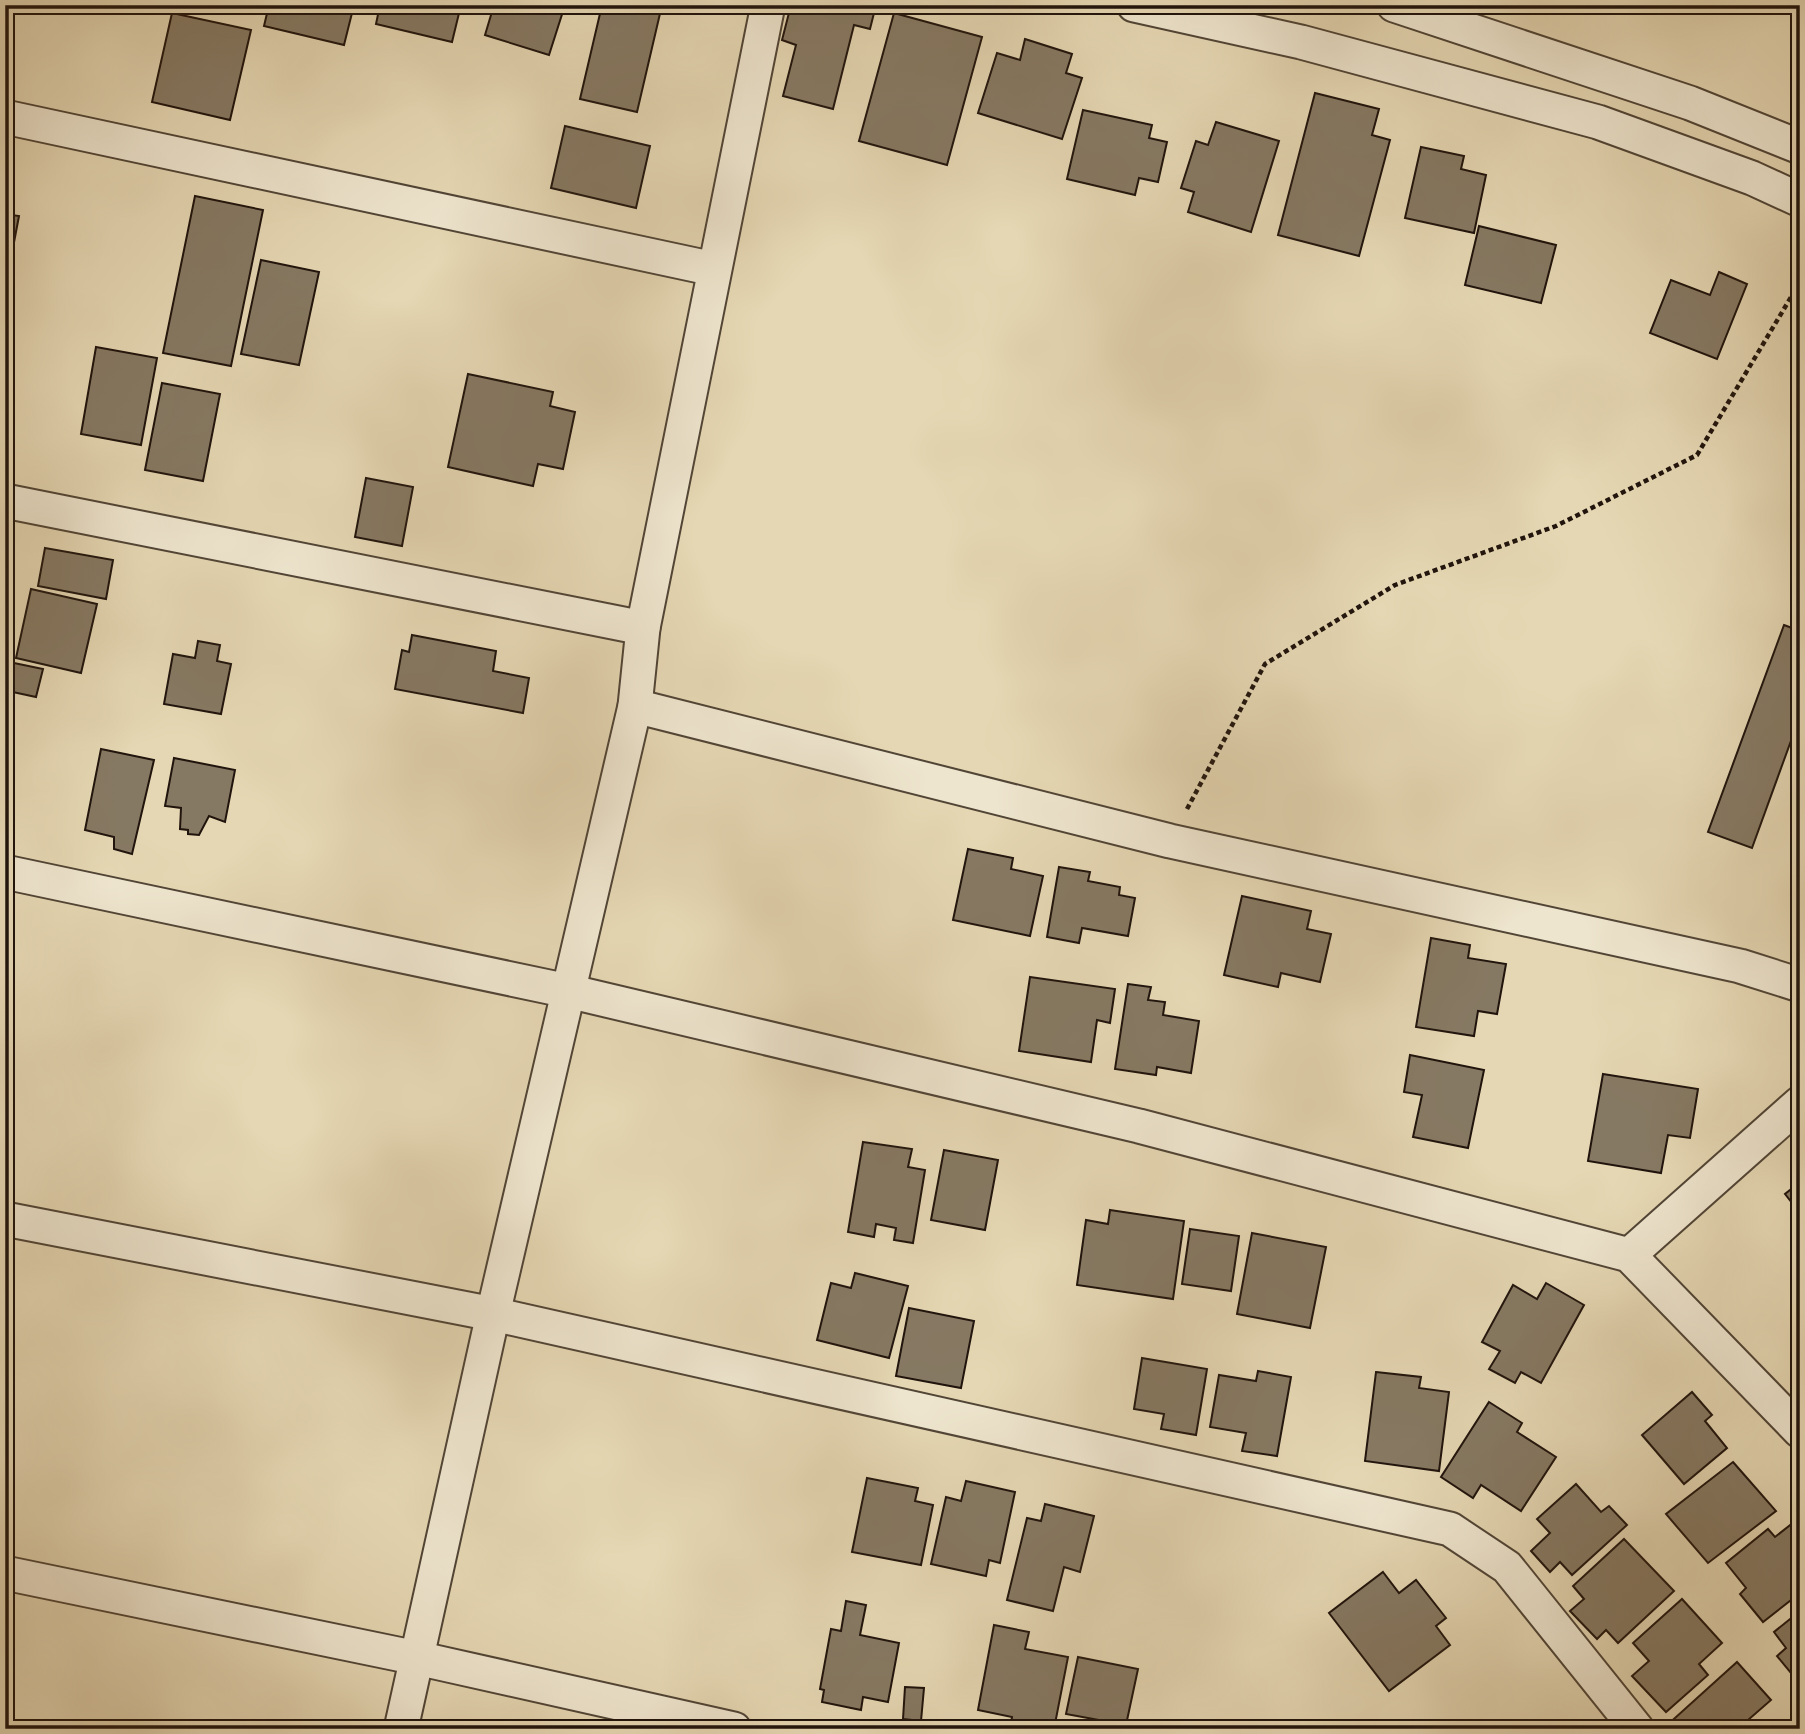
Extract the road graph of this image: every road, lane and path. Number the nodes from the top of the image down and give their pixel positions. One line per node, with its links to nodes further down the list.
1 (768, 5): 7 (street)
2 (1133, 5): 6 (street)
3 (1394, 5): 5 (street)
4 (5, 117): 7 (street)
5 (1800, 147)
6 (1800, 200)
7 (714, 269): 10 (street)
8 (1800, 282): 12 (path)
9 (5, 501): 10 (street)
10 (643, 628): 11 (street)
11 (635, 706): 12 (street); 15 (street)
12 (1170, 841): 14 (street)
13 (5, 872): 15 (street)
14 (1800, 985)
15 (568, 990): 18 (street); 19 (street)
16 (1800, 1102): 18 (street)
17 (5, 1219): 19 (street)
18 (1629, 1255): 20 (street)
19 (493, 1314): 22 (street); 25 (street)
20 (1800, 1431)
21 (5, 1573): 22 (street)
22 (416, 1658): 23 (street); 24 (street)
23 (401, 1729)
24 (734, 1729)
25 (1637, 1729)

